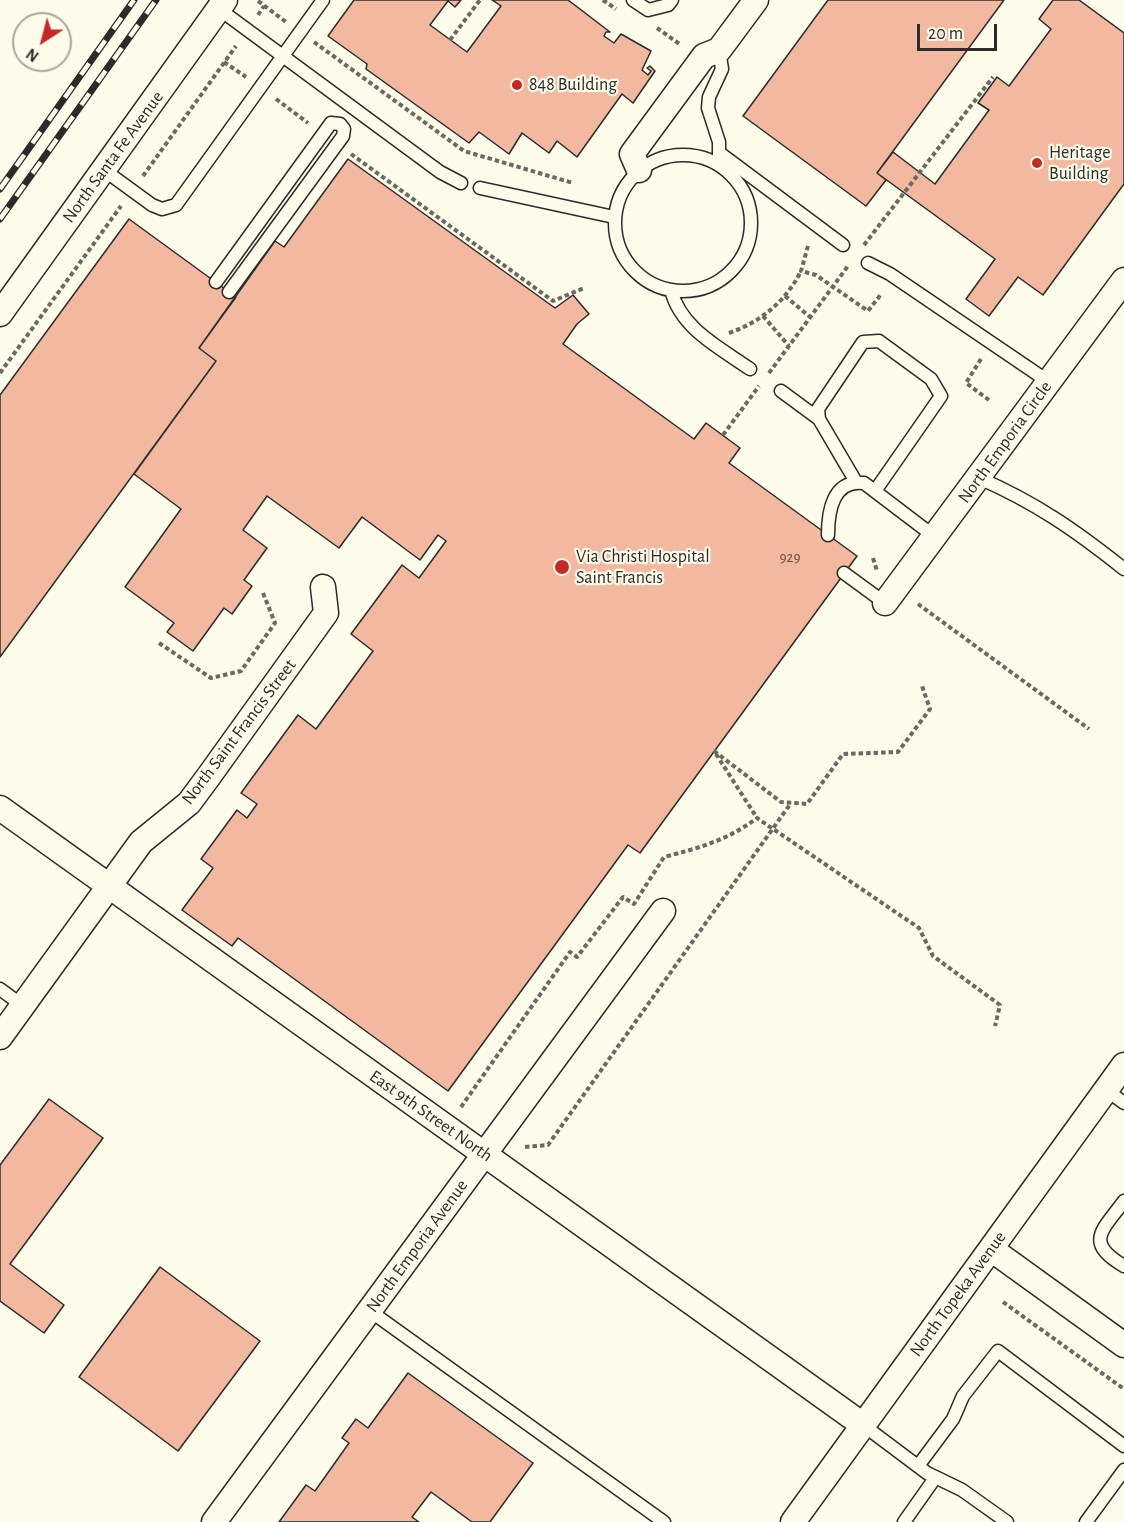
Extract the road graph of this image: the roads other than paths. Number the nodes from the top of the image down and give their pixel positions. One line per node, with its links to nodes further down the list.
1 (323, 0): 7 (lane)
2 (633, 0): 3 (lane)
3 (672, 0)
4 (756, 0): 6 (street)
5 (222, 4): 7 (lane); 11 (street, North Santa Fe Avenue)
6 (719, 50): 10 (lane); 12 (street)
7 (282, 56): 8 (lane); 11 (lane)
8 (352, 108): 9 (lane); 13 (lane)
9 (340, 123): 16 (lane); 17 (lane)
10 (720, 159): 12 (lane); 18 (lane); 22 (lane)
11 (104, 170): 24 (street, North Santa Fe Avenue)
12 (639, 170): 15 (lane)
13 (461, 183)
14 (480, 188): 15 (lane)
15 (614, 217): 22 (lane)
16 (261, 219): 17 (lane); 21 (lane)
17 (275, 230): 23 (lane)
18 (843, 245)
19 (868, 263): 26 (lane)
20 (1124, 280): 26 (street, North Emporia Circle)
21 (216, 282)
22 (671, 290): 25 (lane)
23 (229, 292)
24 (0, 314)
25 (756, 366)
26 (1049, 382): 29 (street, North Emporia Circle)
27 (781, 392): 28 (lane)
28 (819, 420): 30 (lane); 31 (lane)
29 (979, 478): 33 (street, North Emporia Circle); 34 (lane)
30 (856, 482): 31 (lane); 32 (lane)
31 (875, 491): 33 (lane)
32 (828, 535)
33 (935, 537): 37 (street, North Emporia Circle)
34 (1124, 569)
35 (844, 573): 37 (lane)
36 (323, 587): 39 (street, North Saint Francis Street)
37 (885, 603)
38 (0, 808): 39 (street, East 9th Street North)
39 (109, 887): 42 (street, North Saint Francis Street); 46 (street, East 9th Street North)
40 (663, 911): 46 (street, North Emporia Avenue)
41 (0, 989): 42 (lane)
42 (23, 1006): 43 (street, North Saint Francis Street)
43 (0, 1037)
44 (1124, 1065): 45 (street, North Topeka Avenue)
45 (1115, 1096): 48 (street, North Topeka Avenue)
46 (485, 1154): 50 (street, North Emporia Avenue); 52 (street, East 9th Street North)
47 (1124, 1201): 49 (lane)
48 (991, 1249): 51 (street); 52 (street, North Topeka Avenue)
49 (1124, 1266)
50 (370, 1311): 57 (street, North Emporia Avenue); 58 (lane)
51 (1121, 1336)
52 (863, 1425): 54 (lane); 59 (street, North Topeka Avenue)
53 (1124, 1446): 54 (lane)
54 (918, 1466): 56 (lane)
55 (1124, 1470): 62 (lane)
56 (935, 1478): 60 (lane); 61 (lane)
57 (214, 1522)
58 (664, 1522)
59 (793, 1522)
60 (904, 1522)
61 (1007, 1522)
62 (1086, 1522)

